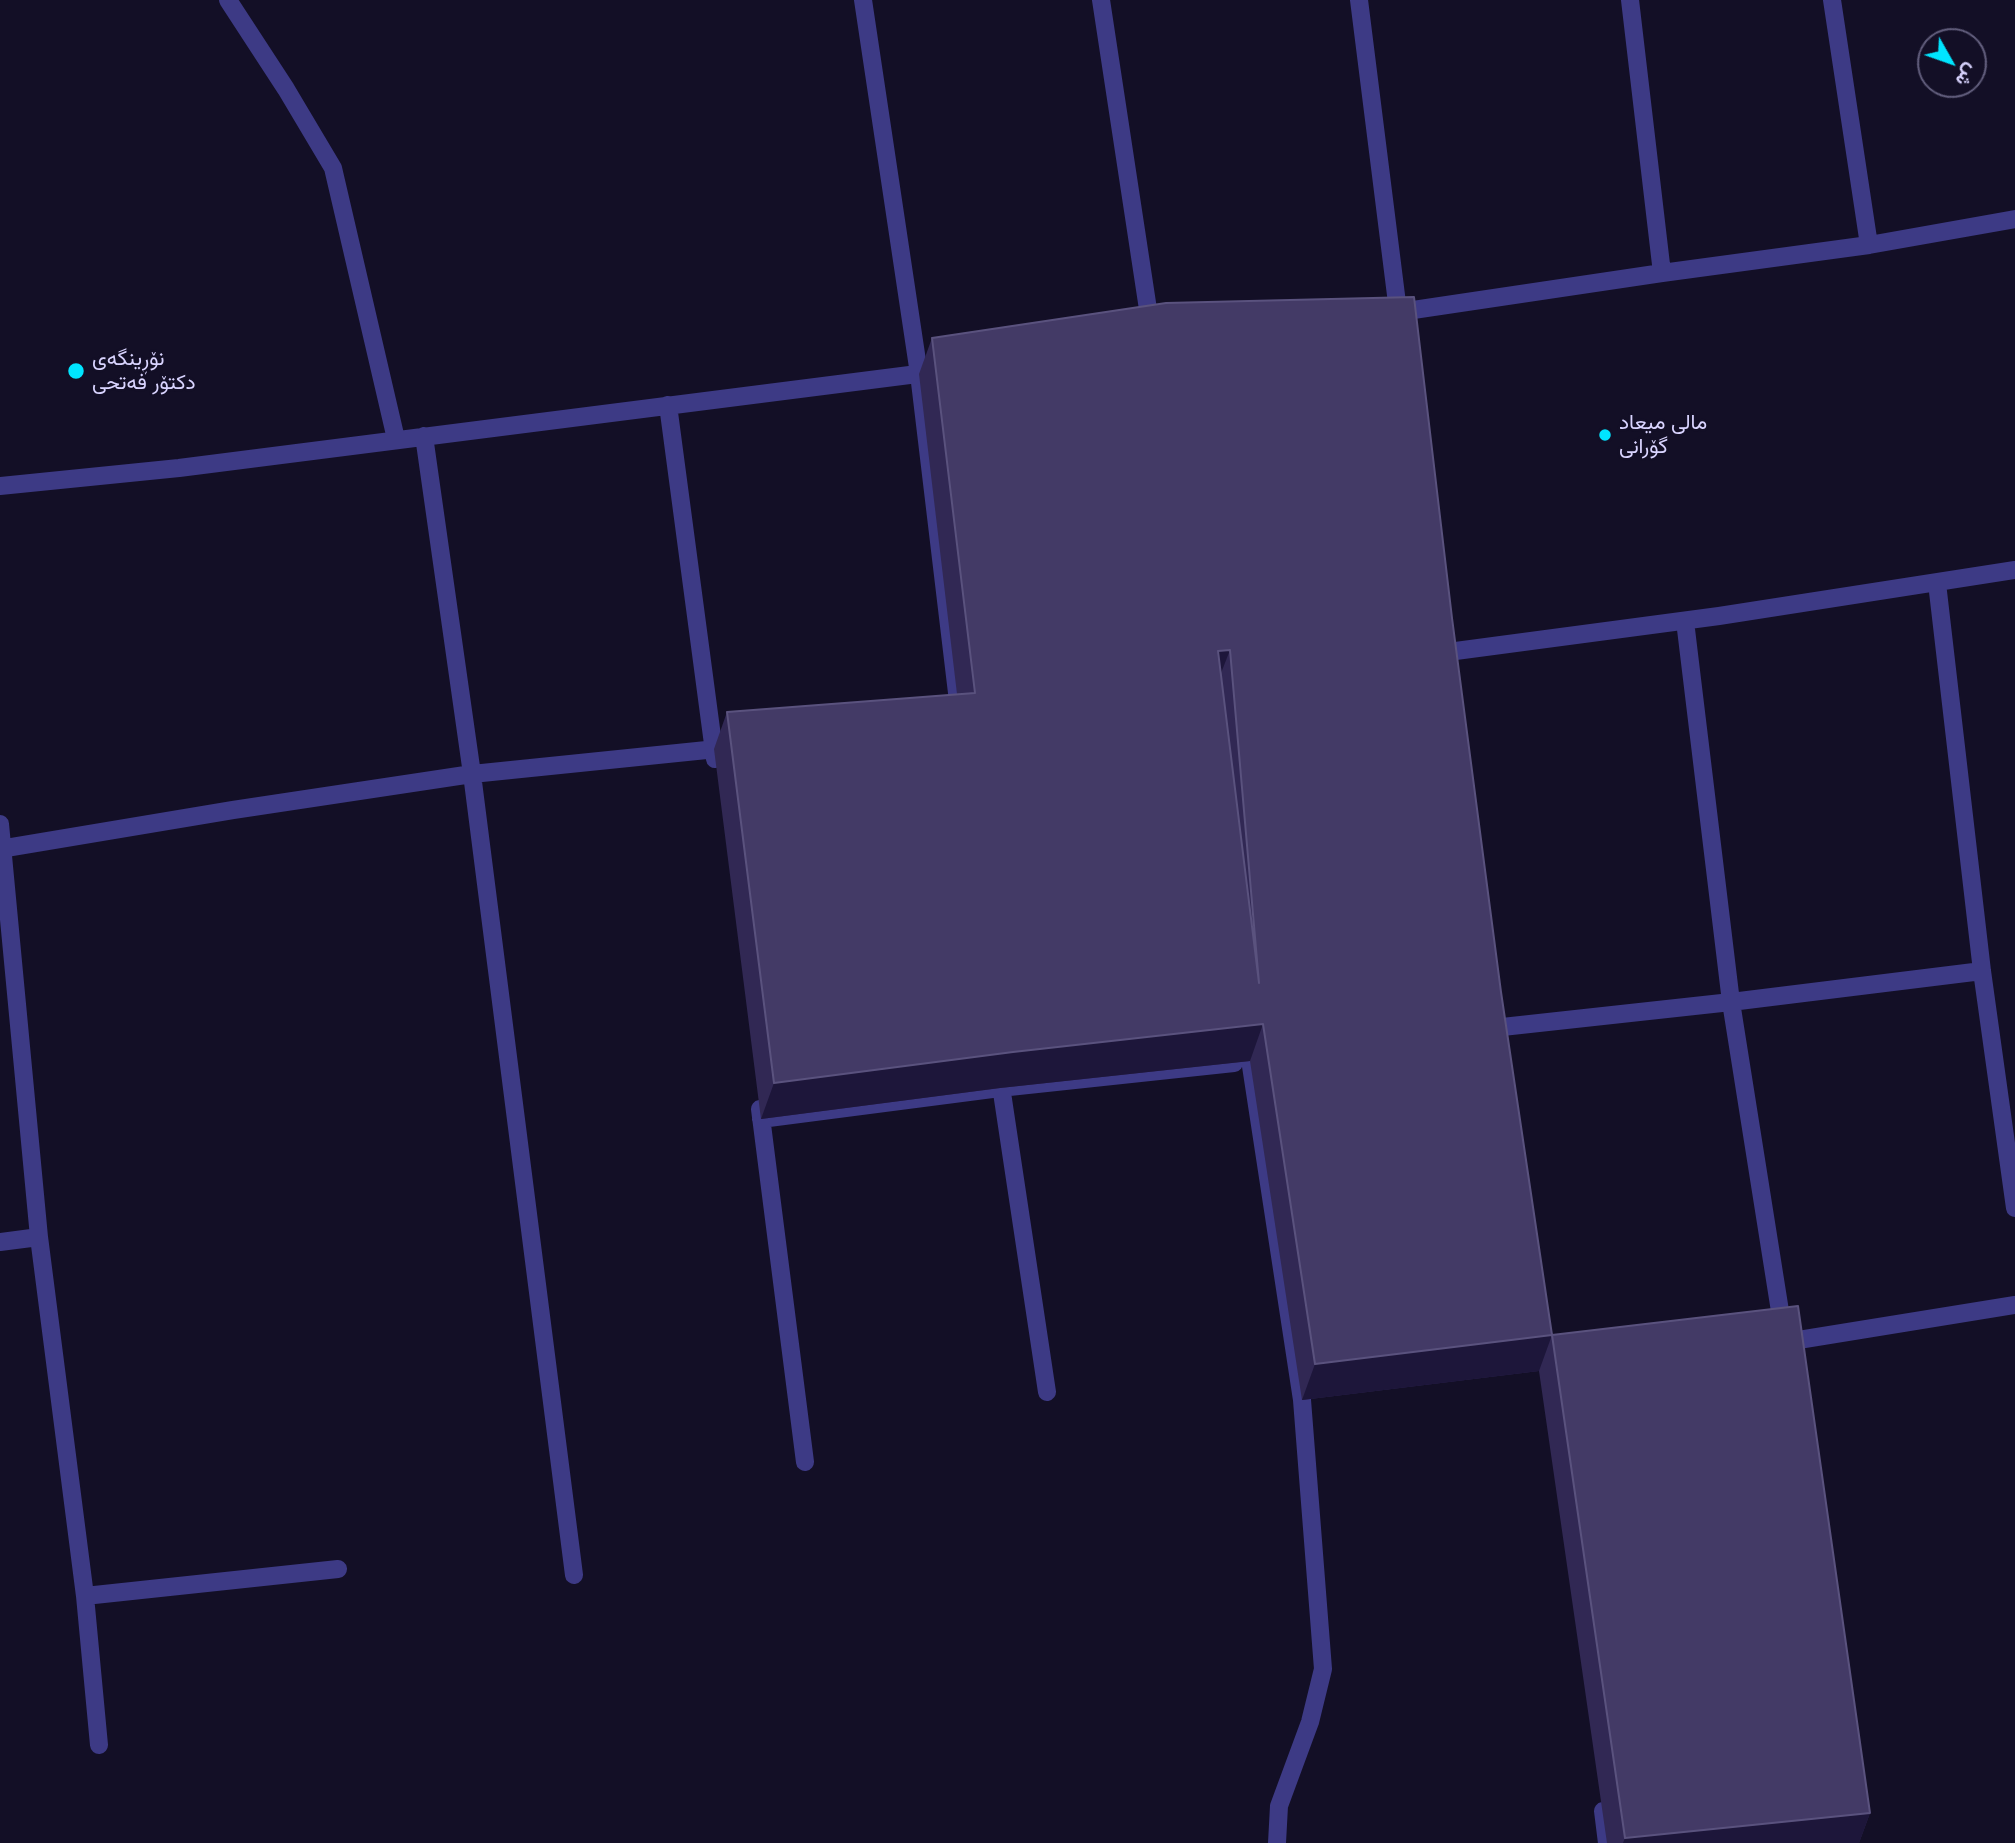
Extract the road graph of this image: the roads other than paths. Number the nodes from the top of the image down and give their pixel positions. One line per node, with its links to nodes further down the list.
1 (229, 0): 18 (street)
2 (863, 0): 15 (street)
3 (1101, 0): 13 (street)
4 (1359, 0): 10 (street)
5 (1630, 0): 9 (street)
6 (1832, 0): 8 (street)
7 (2015, 219): 8 (street)
8 (1869, 245): 9 (street)
9 (1662, 273): 10 (street)
10 (1399, 312): 11 (street); 12 (street)
11 (1371, 315)
12 (1401, 334)
13 (1153, 340)
14 (960, 368): 15 (street)
15 (919, 374): 16 (street); 24 (street)
16 (668, 405): 17 (street); 26 (street)
17 (424, 436): 18 (street); 27 (street)
18 (396, 439): 19 (street)
19 (0, 486)
20 (2015, 570): 21 (street)
21 (1937, 583): 22 (street); 31 (street)
22 (1685, 621): 23 (street); 32 (street)
23 (1413, 657)
24 (962, 729)
25 (755, 745): 26 (street)
26 (714, 748): 27 (street); 28 (street)
27 (472, 774): 30 (street); 49 (street)
28 (718, 776)
29 (0, 824): 30 (street)
30 (1, 849): 41 (street)
31 (1982, 971): 32 (street); 40 (street)
32 (1731, 1002): 34 (street); 45 (street)
33 (1245, 1019): 36 (street)
34 (1461, 1032)
35 (996, 1047): 37 (street)
36 (1256, 1060): 37 (street); 53 (street)
37 (1000, 1088): 39 (street); 46 (street)
38 (758, 1092): 39 (street)
39 (761, 1119): 47 (street)
40 (2015, 1208)
41 (38, 1237): 42 (street); 50 (street)
42 (0, 1241)
43 (2015, 1305): 45 (street)
44 (1758, 1346): 45 (street)
45 (1786, 1349)
46 (1047, 1392)
47 (805, 1462)
48 (338, 1569): 50 (street)
49 (574, 1575)
50 (85, 1596): 51 (street)
51 (100, 1745)
52 (1599, 1789): 54 (street)
53 (1277, 1843)
54 (1607, 1843)

